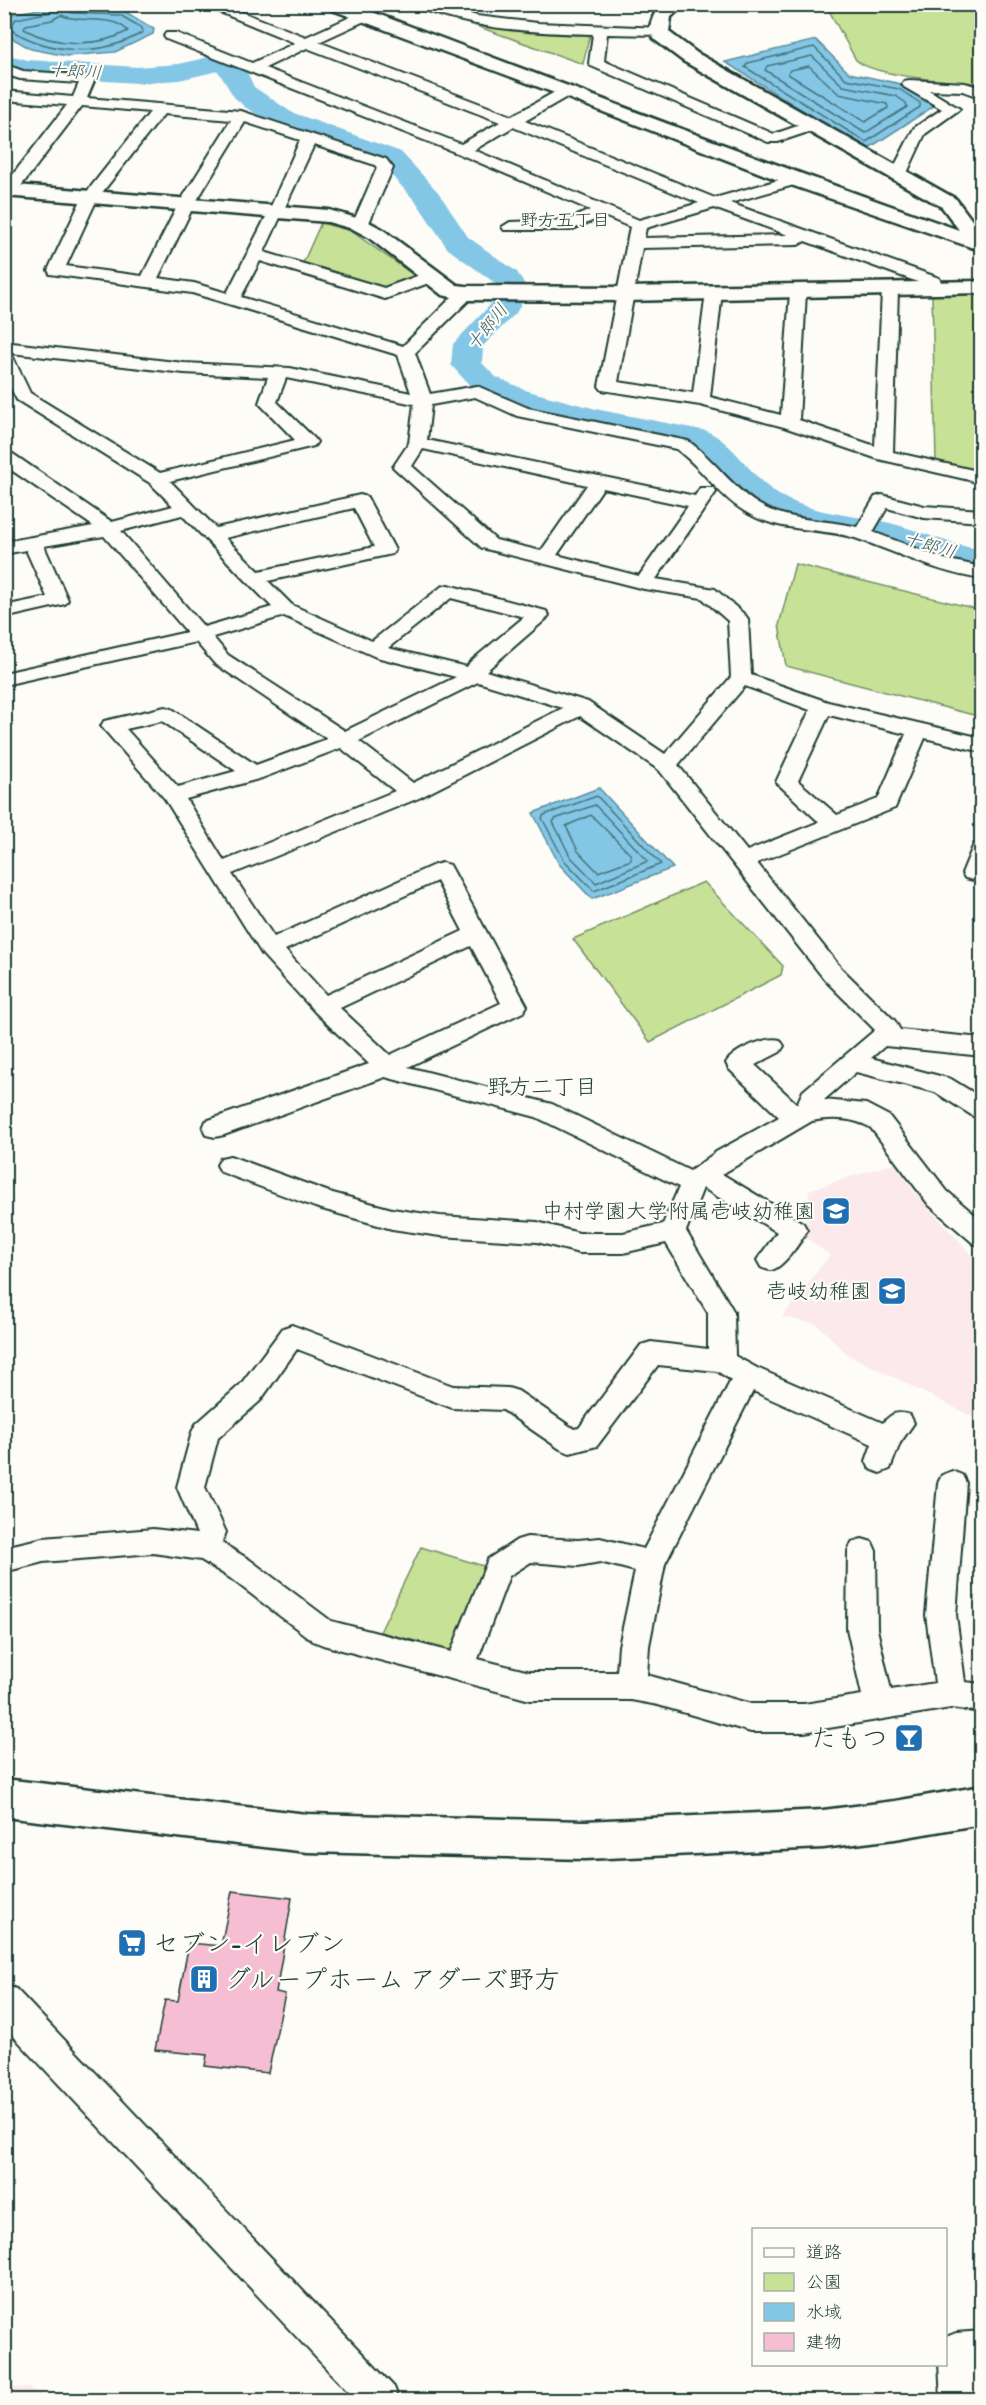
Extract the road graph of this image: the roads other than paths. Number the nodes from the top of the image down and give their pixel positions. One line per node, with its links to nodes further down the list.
1 (207, 4): 9 (street)
2 (333, 4): 5 (street)
3 (419, 4): 6 (street)
4 (676, 4): 7 (street)
5 (364, 16): 9 (street); 12 (street)
6 (602, 30): 7 (street); 19 (street)
7 (658, 31): 19 (street)
8 (171, 36): 11 (street)
9 (304, 42): 11 (street); 18 (street)
10 (4, 68): 15 (street)
11 (252, 68): 21 (street)
12 (567, 91): 18 (street); 23 (street)
13 (981, 94): 22 (street)
14 (4, 95): 15 (street)
15 (78, 101): 16 (street); 24 (street)
16 (161, 108): 17 (street); 25 (street)
17 (241, 116): 20 (street); 27 (street)
18 (511, 121): 21 (street); 26 (street)
19 (812, 126): 22 (street)
20 (309, 138): 29 (street); 30 (street)
21 (462, 150): 28 (street)
22 (898, 175): 35 (street)
23 (795, 180): 26 (street); 35 (street)
24 (7, 190): 25 (street)
25 (90, 198): 27 (street); 38 (street)
26 (714, 204): 31 (street); 33 (street)
27 (186, 205): 29 (street); 38 (street)
28 (604, 210): 31 (street); 32 (street)
29 (277, 211): 30 (street); 36 (street)
30 (360, 225): 37 (street)
31 (638, 225): 34 (street)
32 (510, 227)
33 (806, 237): 34 (street); 40 (street)
34 (633, 243): 45 (street)
35 (977, 244)
36 (254, 254): 37 (street); 46 (street)
37 (432, 276): 44 (street)
38 (148, 281): 46 (street)
39 (981, 287): 40 (street)
40 (936, 288): 41 (street)
41 (891, 290): 43 (street); 55 (street)
42 (714, 292): 43 (street); 45 (street); 51 (street)
43 (798, 292): 53 (street)
44 (466, 293): 45 (street); 48 (street)
45 (625, 294): 51 (street)
46 (232, 298): 48 (street)
47 (4, 347): 50 (street)
48 (406, 352): 52 (street)
49 (4, 355): 57 (street)
50 (279, 372): 52 (street); 57 (street)
51 (701, 400): 53 (street)
52 (423, 401): 54 (street); 60 (street)
53 (790, 423): 55 (street)
54 (418, 443): 59 (street); 69 (street)
55 (884, 455): 58 (street)
56 (4, 456): 65 (street)
57 (157, 478): 62 (street)
58 (981, 478)
59 (598, 482): 61 (street); 69 (street)
60 (724, 483): 61 (street); 64 (street)
61 (699, 503): 72 (street)
62 (186, 508): 65 (street); 66 (street)
63 (981, 516): 64 (street)
64 (867, 526): 70 (street)
65 (109, 529): 67 (street); 75 (street)
66 (212, 535): 71 (street); 71 (street)
67 (33, 543): 68 (street); 74 (street)
68 (4, 548)
69 (545, 559): 72 (street)
70 (981, 573)
71 (255, 578): 73 (street)
72 (644, 583): 78 (street)
73 (285, 609): 75 (street); 76 (street)
74 (4, 612)
75 (200, 635): 79 (street); 83 (street)
76 (374, 649): 77 (street); 77 (street)
77 (474, 676): 80 (street); 83 (street)
78 (741, 678): 81 (street); 85 (street)
79 (4, 679)
80 (581, 706): 85 (street); 87 (street)
81 (822, 707): 82 (street); 89 (street)
82 (918, 730): 84 (street); 89 (street)
83 (344, 740): 86 (street); 87 (street)
84 (981, 745)
85 (667, 765): 91 (street)
86 (254, 773): 88 (street); 88 (street)
87 (411, 793): 92 (street)
88 (173, 795): 92 (street)
89 (834, 824): 91 (street)
90 (981, 849): 93 (street)
91 (745, 860): 97 (street)
92 (219, 871): 95 (street)
93 (981, 876)
94 (477, 934): 95 (street); 96 (street); 101 (street)
95 (270, 948): 96 (street)
96 (323, 1006): 101 (street)
97 (889, 1036): 99 (street); 100 (street)
98 (772, 1046): 103 (street)
99 (981, 1047)
100 (855, 1061): 102 (street); 103 (street)
101 (387, 1067): 104 (street); 106 (street)
102 (981, 1110)
103 (800, 1115): 106 (street); 108 (street)
104 (215, 1128)
105 (230, 1165): 107 (street)
106 (698, 1178): 107 (street); 109 (street)
107 (672, 1232): 110 (street)
108 (981, 1236)
109 (770, 1260)
110 (722, 1361): 111 (street); 114 (street)
111 (747, 1376): 112 (street); 117 (street)
112 (890, 1441)
113 (952, 1483): 120 (street)
114 (206, 1548): 116 (street); 118 (street)
115 (862, 1551): 122 (street)
116 (4, 1560)
117 (651, 1563): 118 (street); 119 (street)
118 (460, 1668): 119 (street)
119 (631, 1686): 122 (street)
120 (951, 1694): 121 (street); 122 (street)
121 (981, 1698)
122 (880, 1706)
123 (4, 1798): 124 (street)
124 (981, 1805)
125 (4, 2001): 127 (street)
126 (981, 2349): 128 (street)
127 (381, 2400)
128 (959, 2400)

